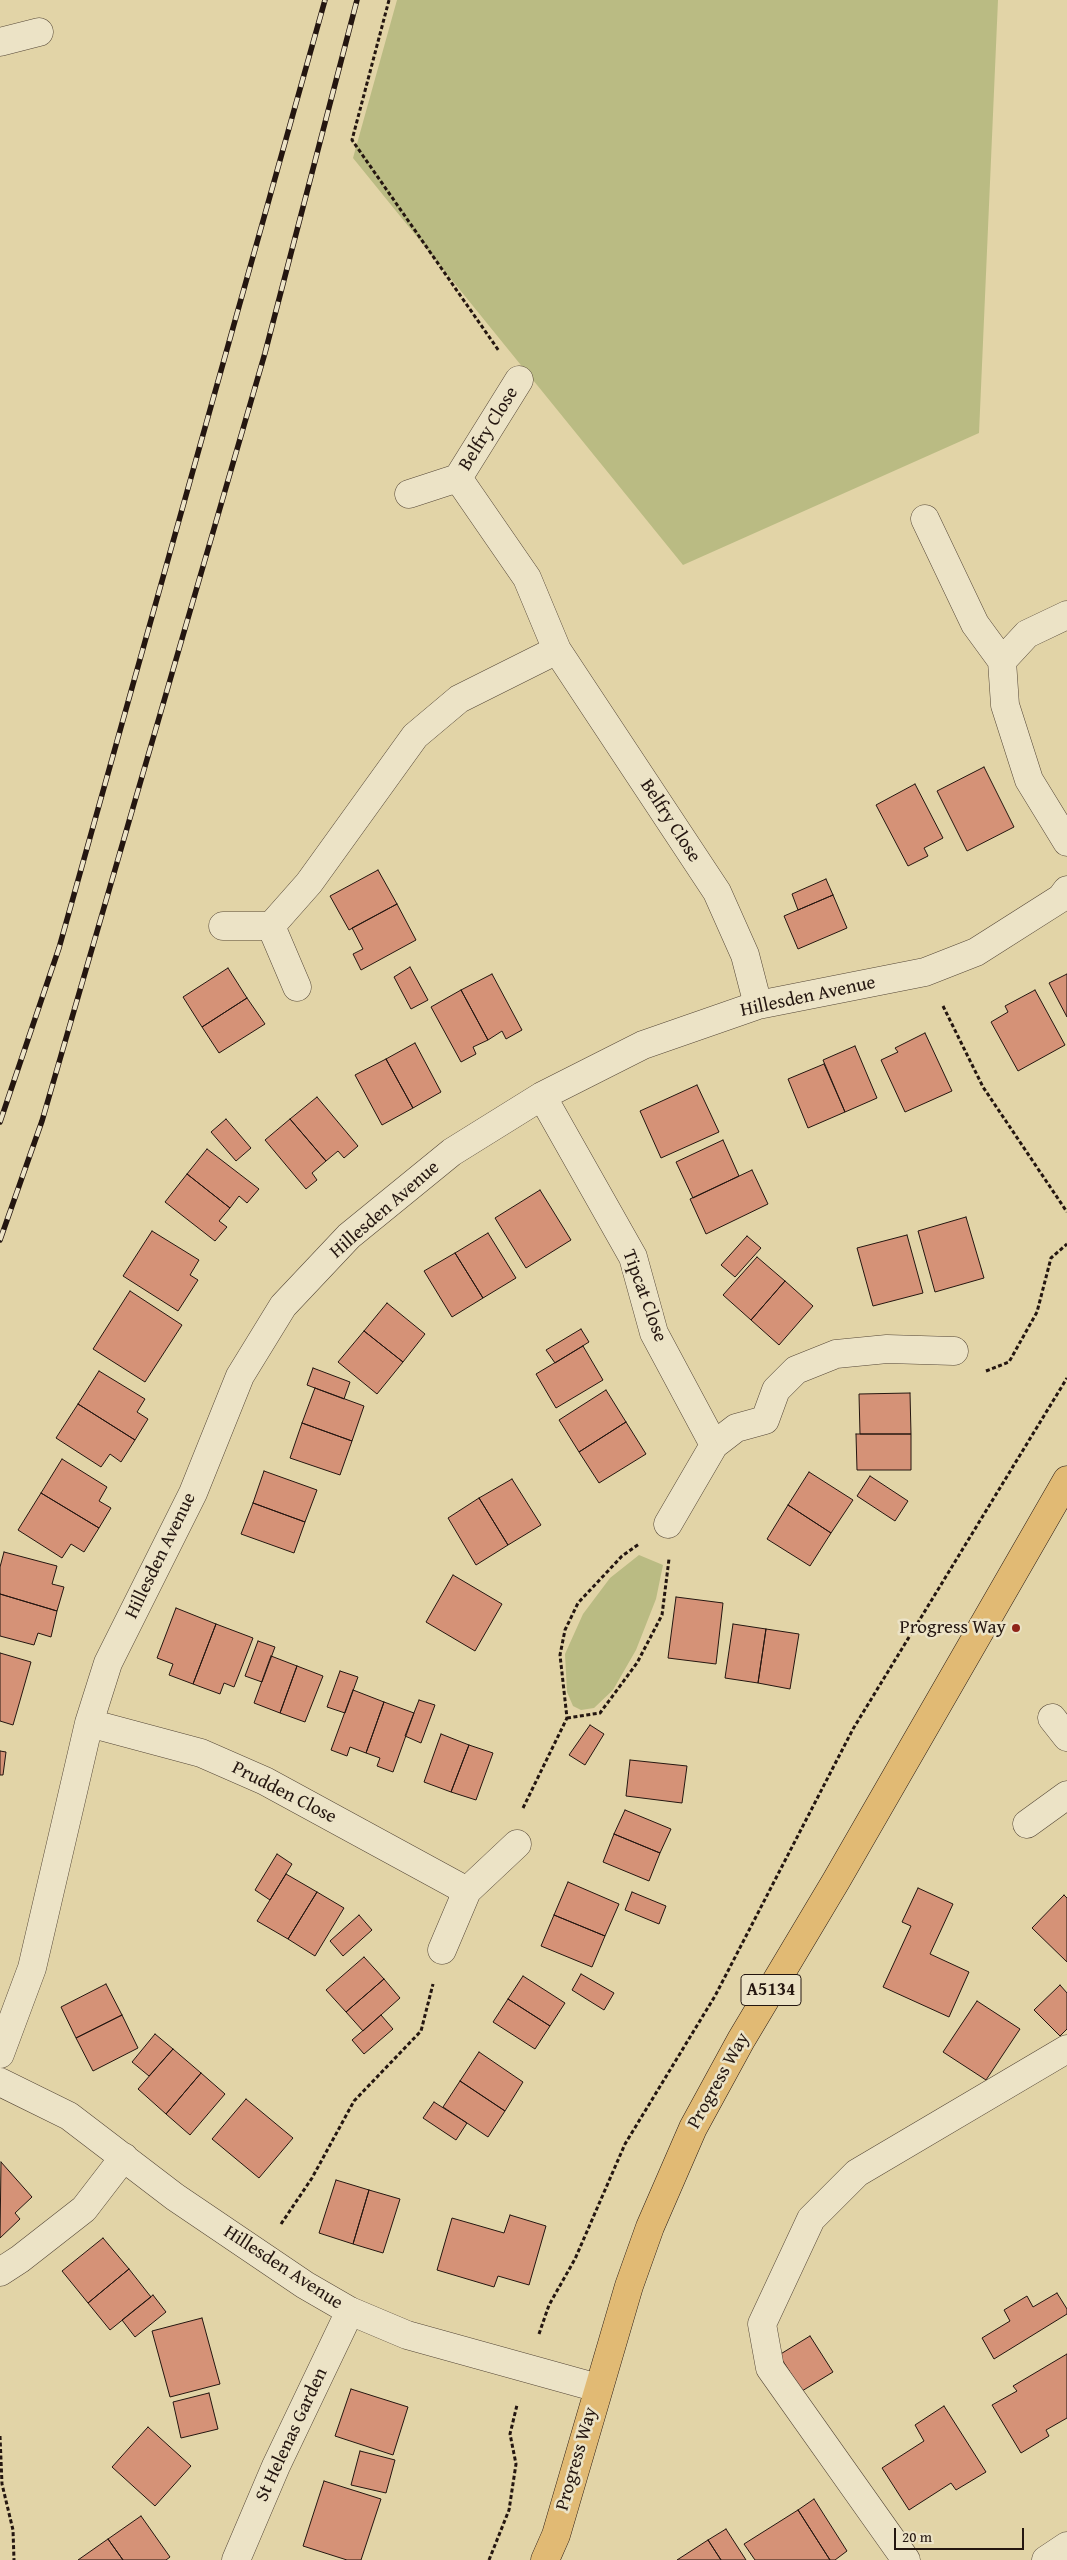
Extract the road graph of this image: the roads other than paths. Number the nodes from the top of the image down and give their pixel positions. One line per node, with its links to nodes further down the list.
1 (39, 32): 2 (street)
2 (0, 42)
3 (519, 380): 4 (street, Belfry Close)
4 (458, 478): 5 (street, Belfry Close); 8 (street, Belfry Close)
5 (409, 494)
6 (925, 519): 9 (street)
7 (1067, 615): 9 (street)
8 (557, 650): 13 (street); 15 (street, Belfry Close)
9 (1002, 660): 10 (street)
10 (1067, 842)
11 (1067, 890): 15 (street, Hillesden Avenue)
12 (223, 926): 13 (street)
13 (271, 926): 14 (street)
14 (297, 987)
15 (758, 1005): 16 (street, Hillesden Avenue)
16 (542, 1096): 18 (street, Tipcat Close); 21 (street, Hillesden Avenue)
17 (954, 1351): 18 (street)
18 (714, 1445): 20 (street)
19 (1067, 1480): 33 (main road, Progress Way / A5134)
20 (668, 1524)
21 (89, 1723): 25 (street, Prudden Close); 28 (street, Hillesden Avenue)
22 (1067, 1796): 23 (street)
23 (1027, 1824)
24 (517, 1844): 25 (street)
25 (468, 1891): 26 (street)
26 (442, 1950)
27 (1067, 2050): 38 (street)
28 (0, 2054)
29 (0, 2082): 30 (street, Hillesden Avenue)
30 (124, 2157): 31 (street); 32 (street, Hillesden Avenue)
31 (0, 2272)
32 (350, 2311): 33 (street, Hillesden Avenue); 36 (street, St Helenas Garden)
33 (598, 2388): 35 (main road, Progress Way / A5134)
34 (1067, 2546): 39 (street)
35 (557, 2548): 37 (main road, Progress Way / A5134)
36 (236, 2560)
37 (545, 2560)
38 (906, 2560)
39 (1046, 2560)

